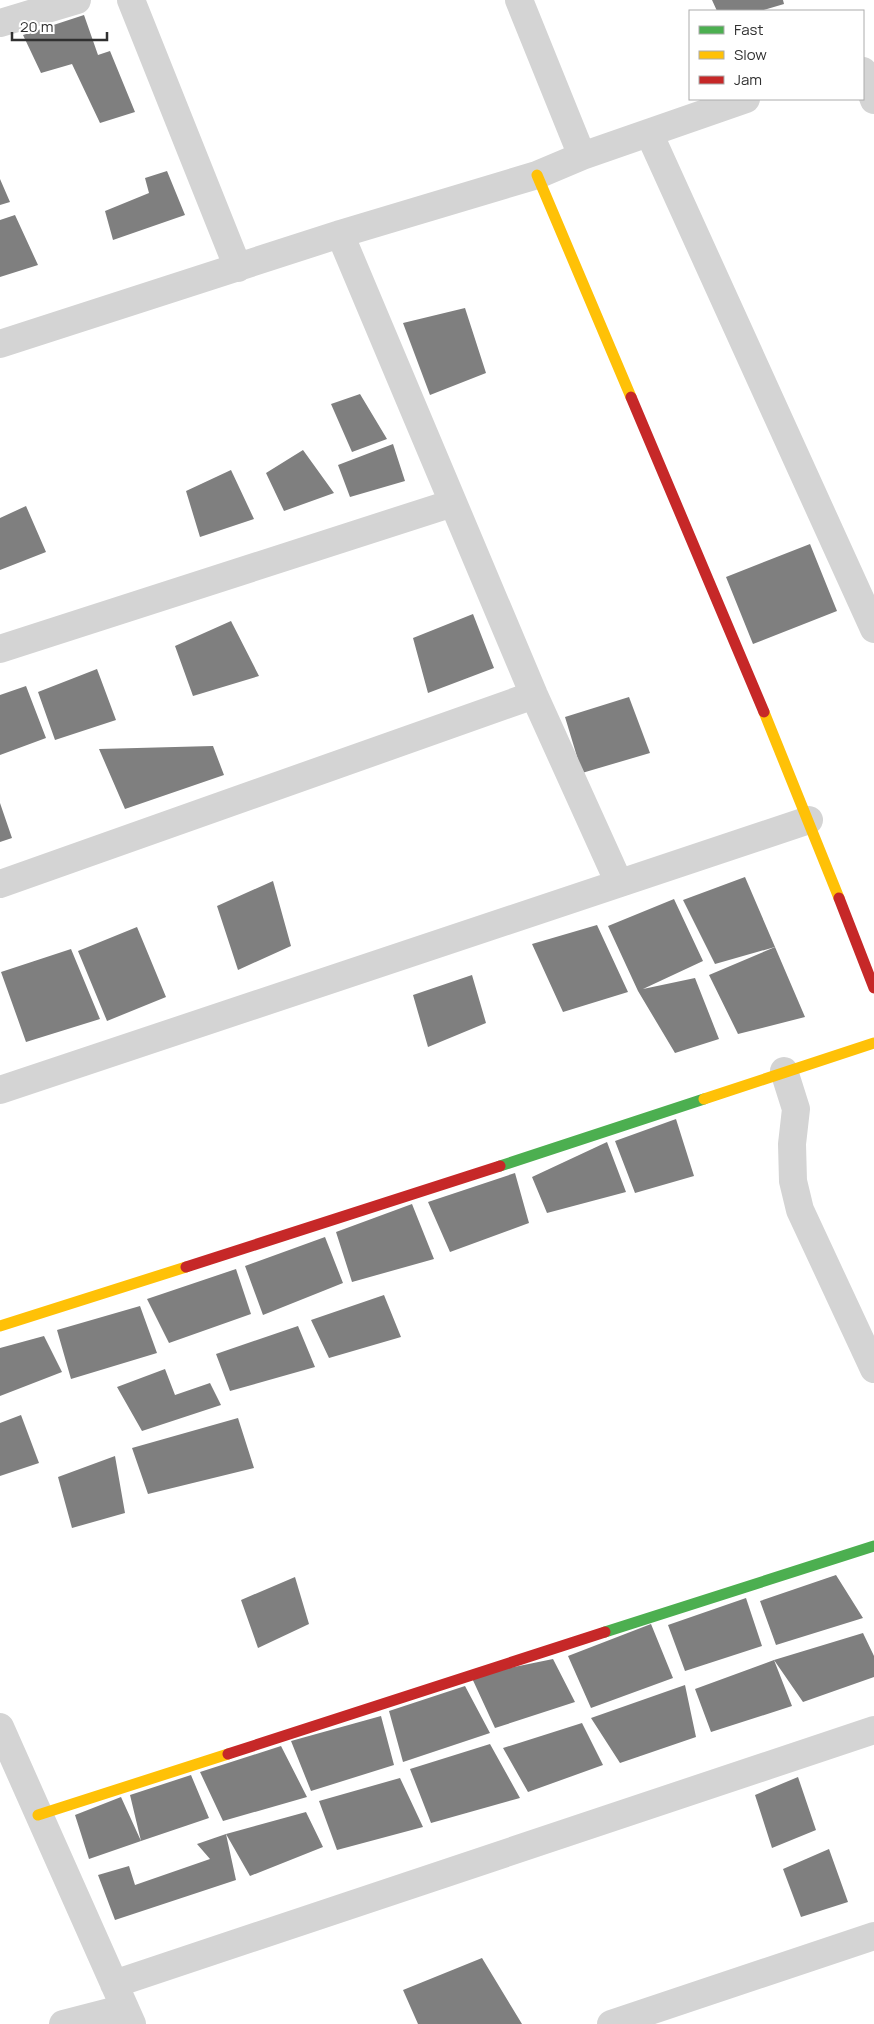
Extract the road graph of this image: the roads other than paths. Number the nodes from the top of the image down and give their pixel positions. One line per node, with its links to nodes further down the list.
1 (77, 0): 4 (street)
2 (131, 0): 12 (street)
3 (519, 0): 9 (street)
4 (0, 22)
5 (864, 74): 7 (street)
6 (743, 100): 8 (street)
7 (874, 100)
8 (649, 133): 9 (street); 15 (street)
9 (582, 156): 10 (street)
10 (536, 175): 11 (street); 18 (street)
11 (340, 234): 12 (street); 14 (street)
12 (238, 268): 13 (street)
13 (0, 344)
14 (453, 503): 16 (street); 17 (street)
15 (874, 629)
16 (0, 650)
17 (534, 695): 19 (street); 20 (street)
18 (809, 820): 19 (street); 21 (street)
19 (619, 883): 24 (street)
20 (0, 884)
21 (874, 988)
22 (874, 1043): 23 (street)
23 (784, 1071): 25 (street); 26 (street)
24 (0, 1090)
25 (0, 1326)
26 (874, 1369)
27 (874, 1546): 30 (street)
28 (0, 1727): 30 (street)
29 (874, 1730): 32 (street)
30 (38, 1815): 32 (street)
31 (874, 1936): 34 (street)
32 (123, 2005): 33 (street)
33 (63, 2024)
34 (611, 2024)

